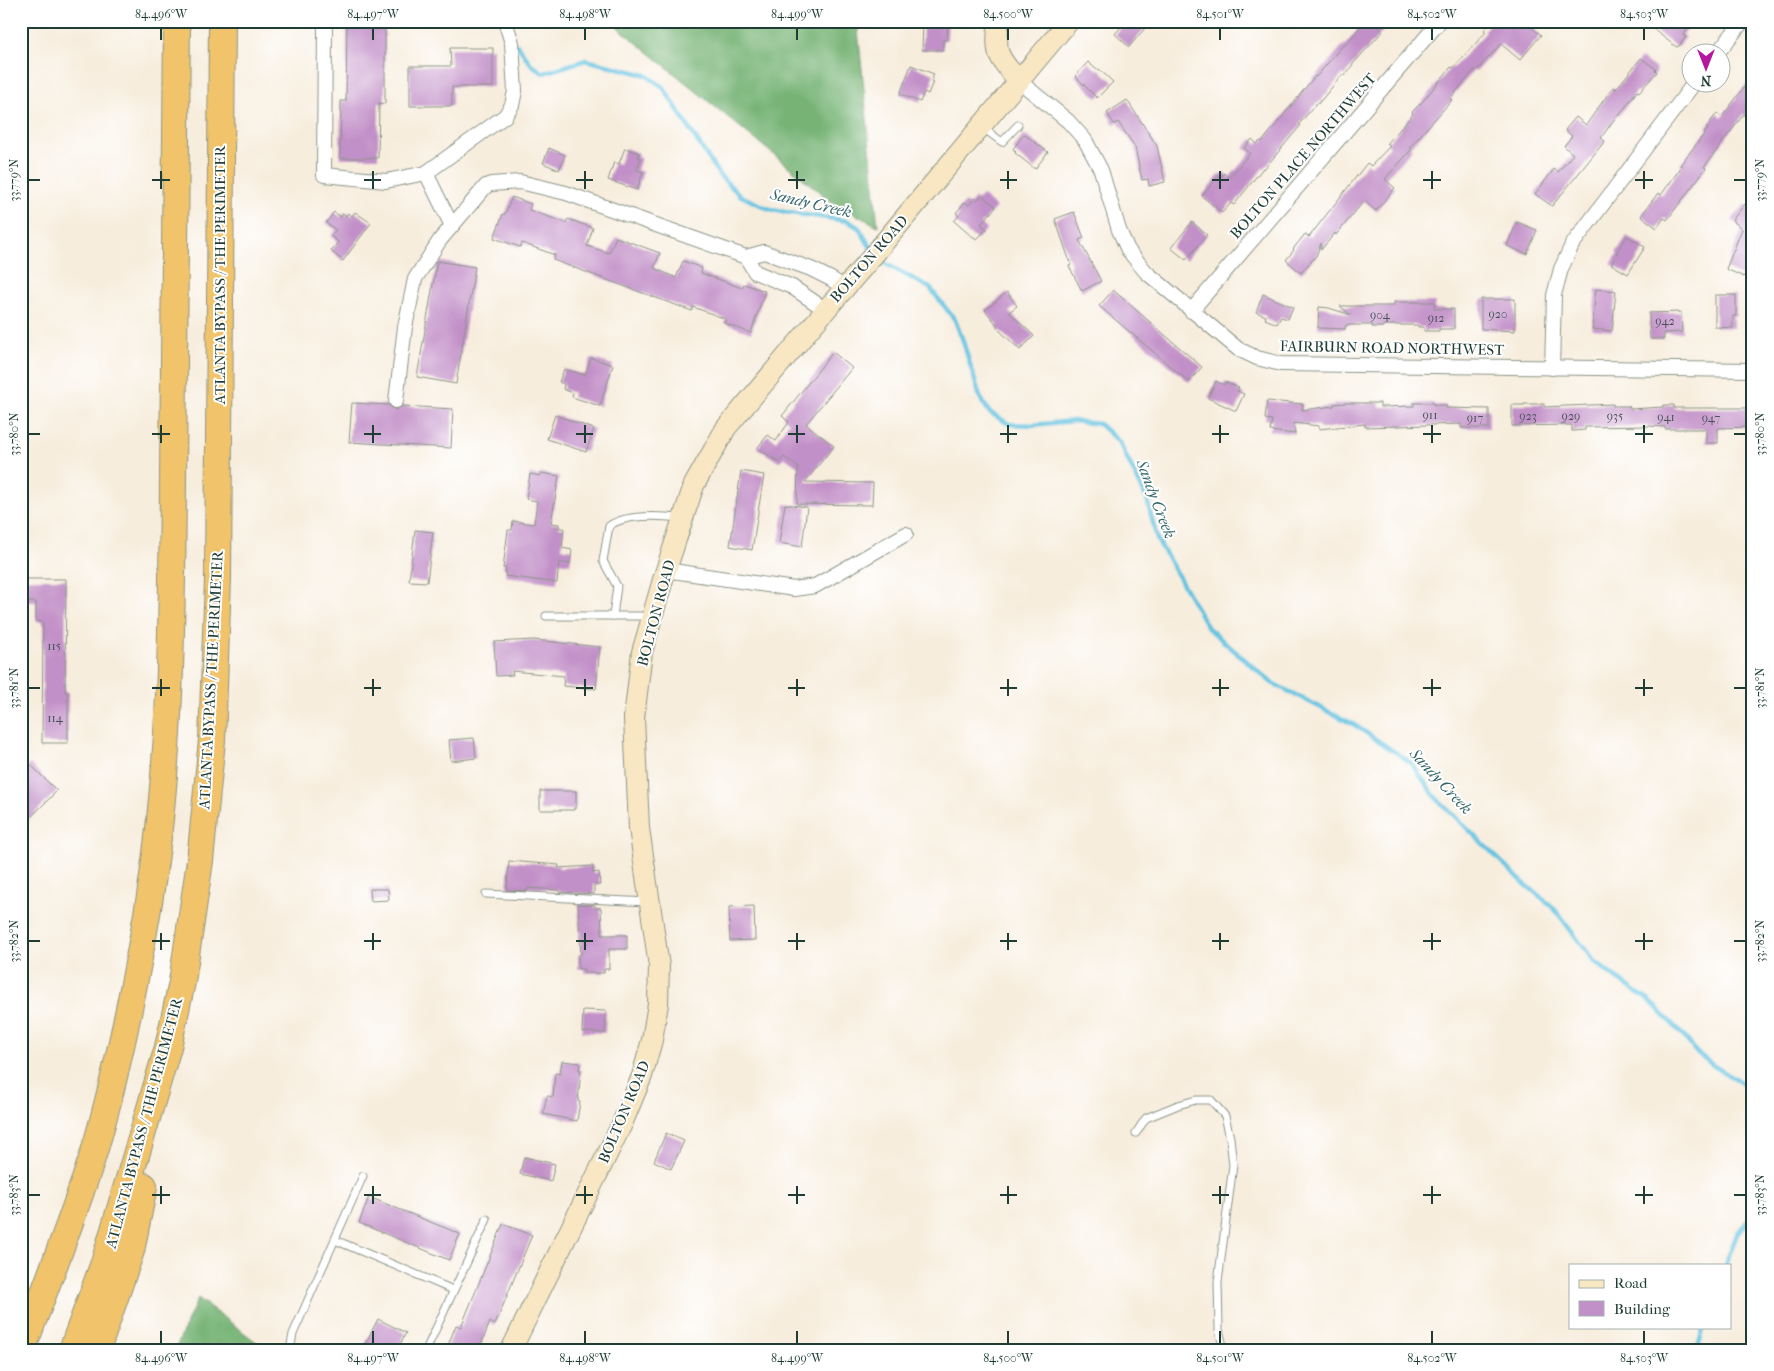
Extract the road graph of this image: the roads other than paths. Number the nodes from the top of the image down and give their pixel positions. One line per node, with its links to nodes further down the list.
1 (177, 21): 37 (highway)
2 (222, 21): 33 (highway, ATLANTA BYPASS / THE PERIMETER)
3 (325, 21): 14 (street)
4 (505, 21): 14 (street)
5 (999, 21): 10 (street)
6 (1069, 21): 10 (street, BOLTON ROAD)
7 (1440, 21): 21 (street, BOLTON PLACE NORTHWEST)
8 (1743, 21): 9 (street)
9 (1726, 42)
10 (1019, 81): 13 (street, BOLTON ROAD); 21 (street, FAIRBURN ROAD NORTHWEST)
11 (1687, 92): 22 (street)
12 (1018, 125): 13 (lane)
13 (981, 126): 19 (street, BOLTON ROAD)
14 (426, 174): 15 (street)
15 (452, 226): 16 (street); 24 (street)
16 (746, 257): 17 (street); 18 (street)
17 (797, 264): 18 (street); 19 (street)
18 (788, 285): 20 (street)
19 (845, 288): 20 (street, BOLTON ROAD)
20 (826, 310): 25 (street, BOLTON ROAD)
21 (1191, 311): 22 (street, FAIRBURN ROAD NORTHWEST)
22 (1552, 368): 23 (street, FAIRBURN ROAD NORTHWEST)
23 (1753, 370)
24 (396, 401)
25 (683, 519): 27 (street, BOLTON ROAD); 29 (lane)
26 (906, 534): 27 (street)
27 (666, 570): 30 (street, BOLTON ROAD)
28 (546, 616): 29 (lane)
29 (613, 616): 30 (lane)
30 (653, 616): 32 (street, BOLTON ROAD)
31 (486, 894): 32 (lane)
32 (650, 902): 46 (street, BOLTON ROAD)
33 (168, 1047): 42 (highway, ATLANTA BYPASS / THE PERIMETER); 43 (highway)
34 (1136, 1134): 47 (lane)
35 (363, 1176): 38 (lane)
36 (487, 1220): 39 (lane)
37 (68, 1231): 40 (highway); 41 (highway)
38 (335, 1240): 39 (lane); 44 (lane)
39 (453, 1290): 45 (lane)
40 (21, 1306)
41 (22, 1350)
42 (72, 1350)
43 (97, 1350)
44 (290, 1350)
45 (426, 1350)
46 (512, 1350)
47 (1224, 1350)

